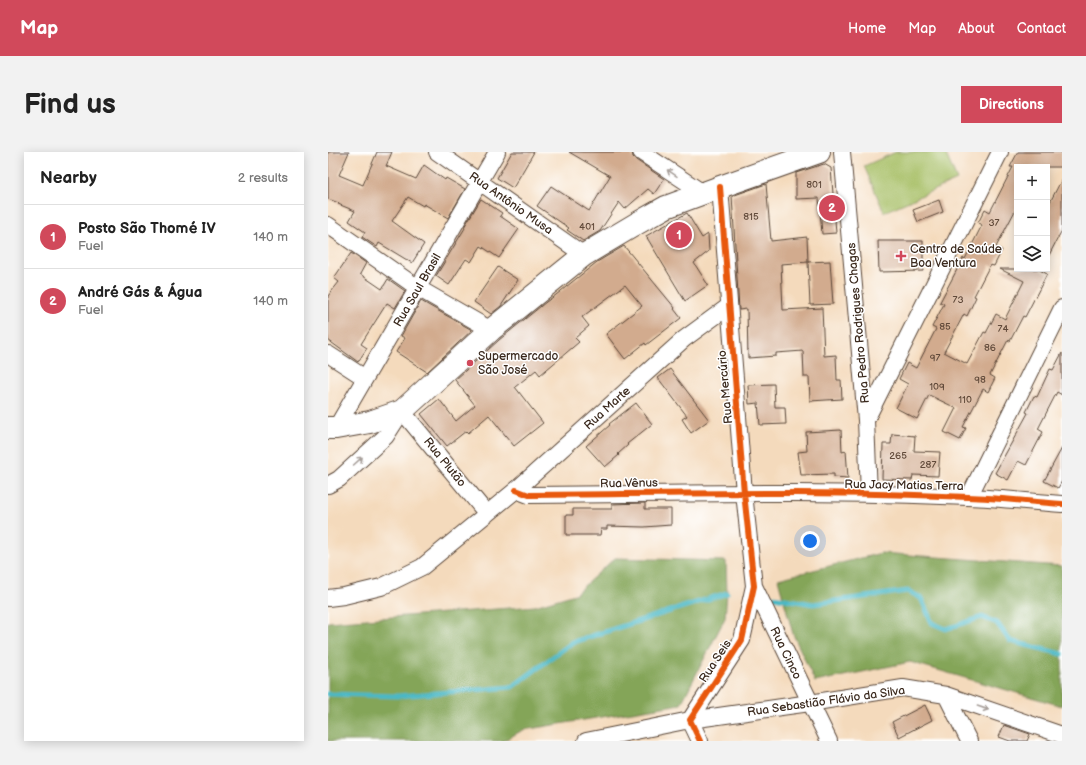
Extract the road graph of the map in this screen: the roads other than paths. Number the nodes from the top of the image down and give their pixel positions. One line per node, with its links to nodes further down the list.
1 (437, 152): 7 (street, Rua Antônio Musa)
2 (498, 152): 7 (street, Rua Saul Brasil)
3 (642, 152): 8 (street, one-way to 3)
4 (819, 152): 8 (main road)
5 (842, 152): 18 (street, Rua Pedro Rodrigues Chagas)
6 (1000, 152): 18 (street)
7 (480, 181): 10 (street, Rua Antônio Musa); 11 (street, Rua Saul Brasil)
8 (712, 190): 10 (main road); 12 (street, Rua Mercúrio)
9 (328, 225): 11 (street)
10 (584, 255): 14 (main road)
11 (418, 288): 14 (street); 16 (street, Rua Saul Brasil)
12 (729, 306): 21 (street, Rua Marte); 22 (street, Rua Mercúrio)
13 (1062, 308): 24 (street)
14 (491, 330): 17 (main road)
15 (328, 354): 16 (street)
16 (365, 378): 19 (street, Rua Saul Brasil)
17 (402, 411): 19 (main road); 20 (street, one-way to 17); 26 (street, Rua Plutão)
18 (866, 420): 23 (street, Rua Pedro Rodrigues Chagas)
19 (332, 428)
20 (328, 485)
21 (516, 490): 22 (street, Rua Vênus); 26 (street, Rua Marte)
22 (744, 493): 23 (street, Rua Jacy Matias Terra); 27 (street, Rua Mercúrio)
23 (869, 494): 24 (street, Rua Jacy Matias Terra)
24 (969, 497): 25 (street, Rua Jacy Matias Terra)
25 (1062, 504)
26 (487, 514): 28 (street, Rua Marte)
27 (754, 586): 30 (street, Rua Cinco); 31 (street, Rua Seis)
28 (328, 598)
29 (946, 695): 30 (street, Rua Sebastião Flávio da Silva); 32 (street, Rua Sebastião Flávio da Silva, one-way to 32); 36 (street)
30 (810, 703): 31 (street, Rua Sebastião Flávio da Silva); 35 (street, Rua Cinco)
31 (690, 720): 33 (street, Rua Sebastião Flávio da Silva); 34 (street)
32 (1062, 734)
33 (586, 741)
34 (700, 741)
35 (830, 741)
36 (969, 741)

